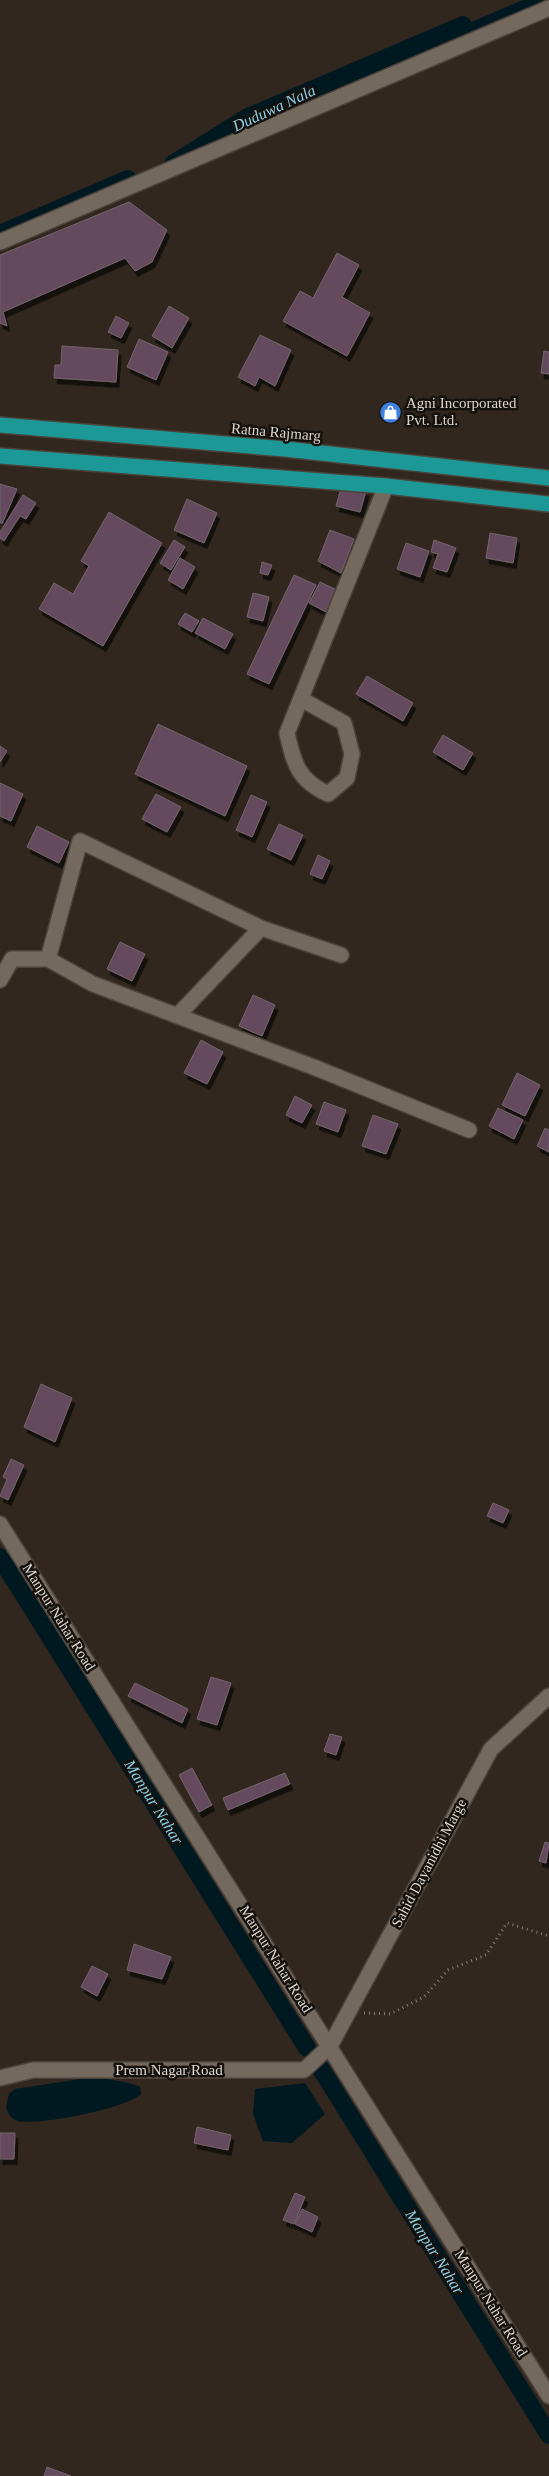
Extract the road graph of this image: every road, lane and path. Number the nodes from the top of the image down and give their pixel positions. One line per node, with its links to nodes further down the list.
1 (549, 8): 2 (street)
2 (0, 242)
3 (0, 425): 5 (highway, Ratna Rajmarg)
4 (0, 456): 6 (highway)
5 (549, 478)
6 (386, 486): 7 (highway); 8 (street)
7 (549, 504)
8 (301, 699): 8 (street)
9 (261, 928): 10 (street); 11 (street); 13 (street)
10 (342, 954)
11 (48, 960): 12 (street); 13 (street)
12 (0, 980)
13 (178, 1015): 14 (street)
14 (469, 1130)
15 (0, 1524): 19 (street, Manpur Nahar Road)
16 (549, 1696): 18 (street, Sahid Dayanidhi Marge)
17 (549, 1936): 18 (path)
18 (348, 2012): 19 (street, Sahid Dayanidhi Marge)
19 (330, 2046): 20 (street, Prem Nagar Road); 21 (street, Manpur Nahar Road)
20 (0, 2078)
21 (549, 2396)

